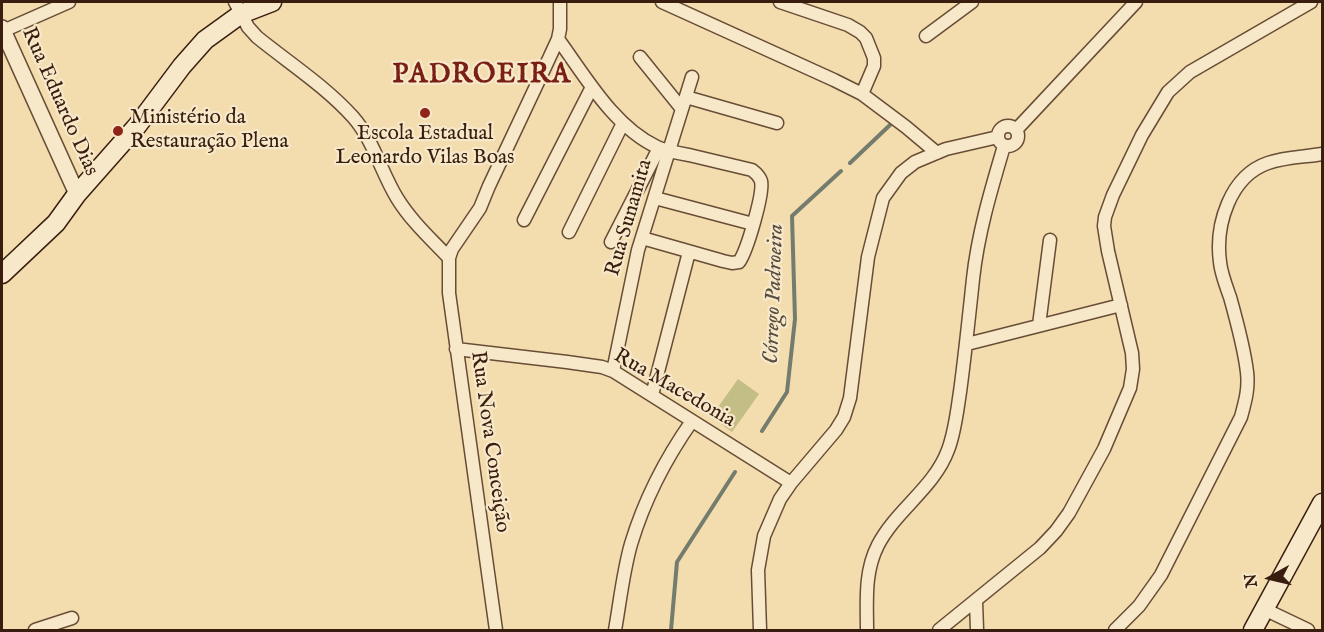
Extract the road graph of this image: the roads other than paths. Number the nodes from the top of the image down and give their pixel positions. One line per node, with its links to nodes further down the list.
1 (69, 2): 10 (street)
2 (272, 2): 9 (main road)
3 (561, 2): 12 (street)
4 (664, 2): 16 (street)
5 (780, 2): 16 (street)
6 (972, 2): 11 (street)
7 (1136, 2): 20 (street)
8 (1311, 2): 35 (street)
9 (238, 8): 24 (main road); 33 (street)
10 (2, 29): 24 (street, Rua Eduardo Dias)
11 (926, 36)
12 (558, 39): 15 (street); 33 (street)
13 (640, 57): 17 (street)
14 (692, 77): 17 (street, Rua Sunamita)
15 (592, 87): 18 (street); 26 (street)
16 (862, 94): 22 (street)
17 (684, 103): 19 (street); 21 (street, Rua Sunamita)
18 (623, 123): 21 (street); 28 (street)
19 (777, 123)
20 (1001, 141): 22 (street); 37 (street)
21 (664, 149): 25 (street, Rua Sunamita); 27 (street); 31 (street)
22 (937, 153): 42 (street)
23 (1323, 154): 47 (street)
24 (77, 194): 34 (main road)
25 (655, 198): 27 (street); 29 (street, Rua Sunamita)
26 (524, 220)
27 (753, 224): 32 (street)
28 (569, 232)
29 (642, 238): 32 (street); 39 (street, Rua Sunamita)
30 (1050, 240): 36 (street)
31 (610, 242)
32 (689, 252): 40 (street)
33 (449, 258): 38 (street, Rua Nova Conceição)
34 (2, 272)
35 (1121, 305): 36 (street); 44 (street)
36 (1039, 325): 37 (street)
37 (967, 344): 52 (street)
38 (456, 350): 39 (street, Rua Macedonia); 49 (street, Rua Nova Conceição)
39 (614, 371): 40 (street, Rua Macedonia)
40 (652, 396): 41 (street, Rua Macedonia)
41 (692, 421): 42 (street, Rua Macedonia); 50 (street)
42 (791, 483): 51 (street)
43 (1323, 503): 45 (main road)
44 (976, 601): 53 (street); 54 (street)
45 (1264, 609): 55 (main road); 56 (street)
46 (72, 618): 48 (street)
47 (1120, 629)
48 (35, 630)
49 (496, 630)
50 (615, 630)
51 (760, 630)
52 (867, 630)
53 (939, 630)
54 (977, 630)
55 (1253, 630)
56 (1308, 630)

